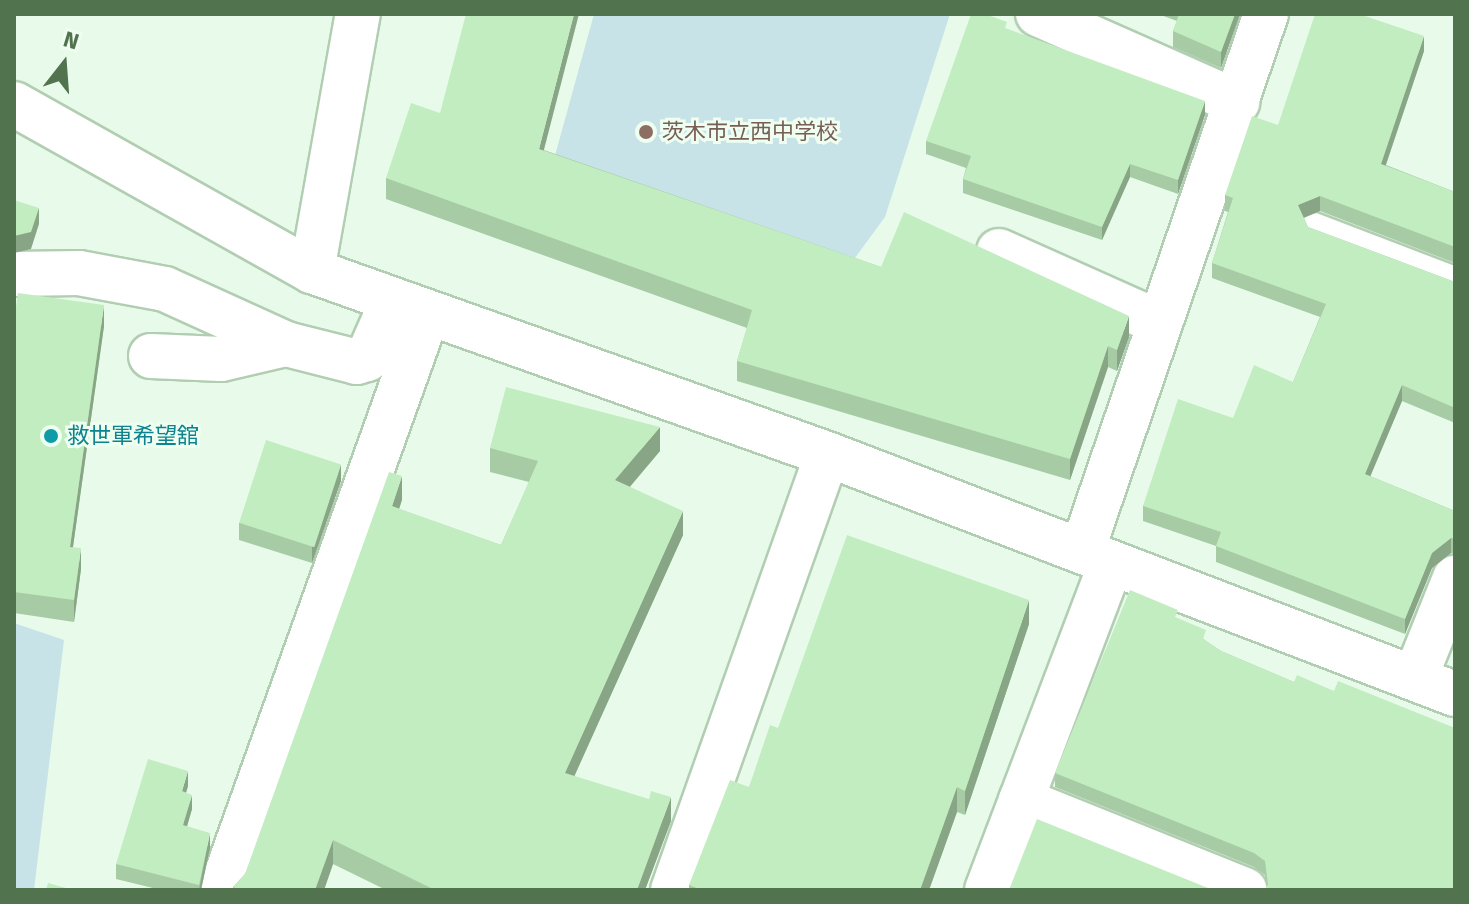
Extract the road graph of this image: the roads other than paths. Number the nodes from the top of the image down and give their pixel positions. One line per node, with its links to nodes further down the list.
1 (358, 14): 8 (street)
2 (1038, 14): 4 (street)
3 (1266, 14): 4 (street)
4 (1237, 102): 12 (street)
5 (14, 104): 8 (street)
6 (1314, 227): 10 (lane)
7 (999, 251): 12 (street)
8 (312, 271): 11 (street)
9 (14, 274): 13 (street)
10 (1455, 281)
11 (410, 308): 13 (street); 15 (street); 21 (street)
12 (1160, 323): 16 (street)
13 (286, 344): 14 (street)
14 (151, 356)
15 (827, 454): 16 (street); 22 (street)
16 (1096, 558): 18 (street); 20 (street)
17 (1455, 578): 18 (street)
18 (1415, 678): 19 (street)
19 (1455, 694)
20 (1021, 800): 23 (street); 24 (street)
21 (221, 890)
22 (673, 890)
23 (987, 890)
24 (1245, 890)

